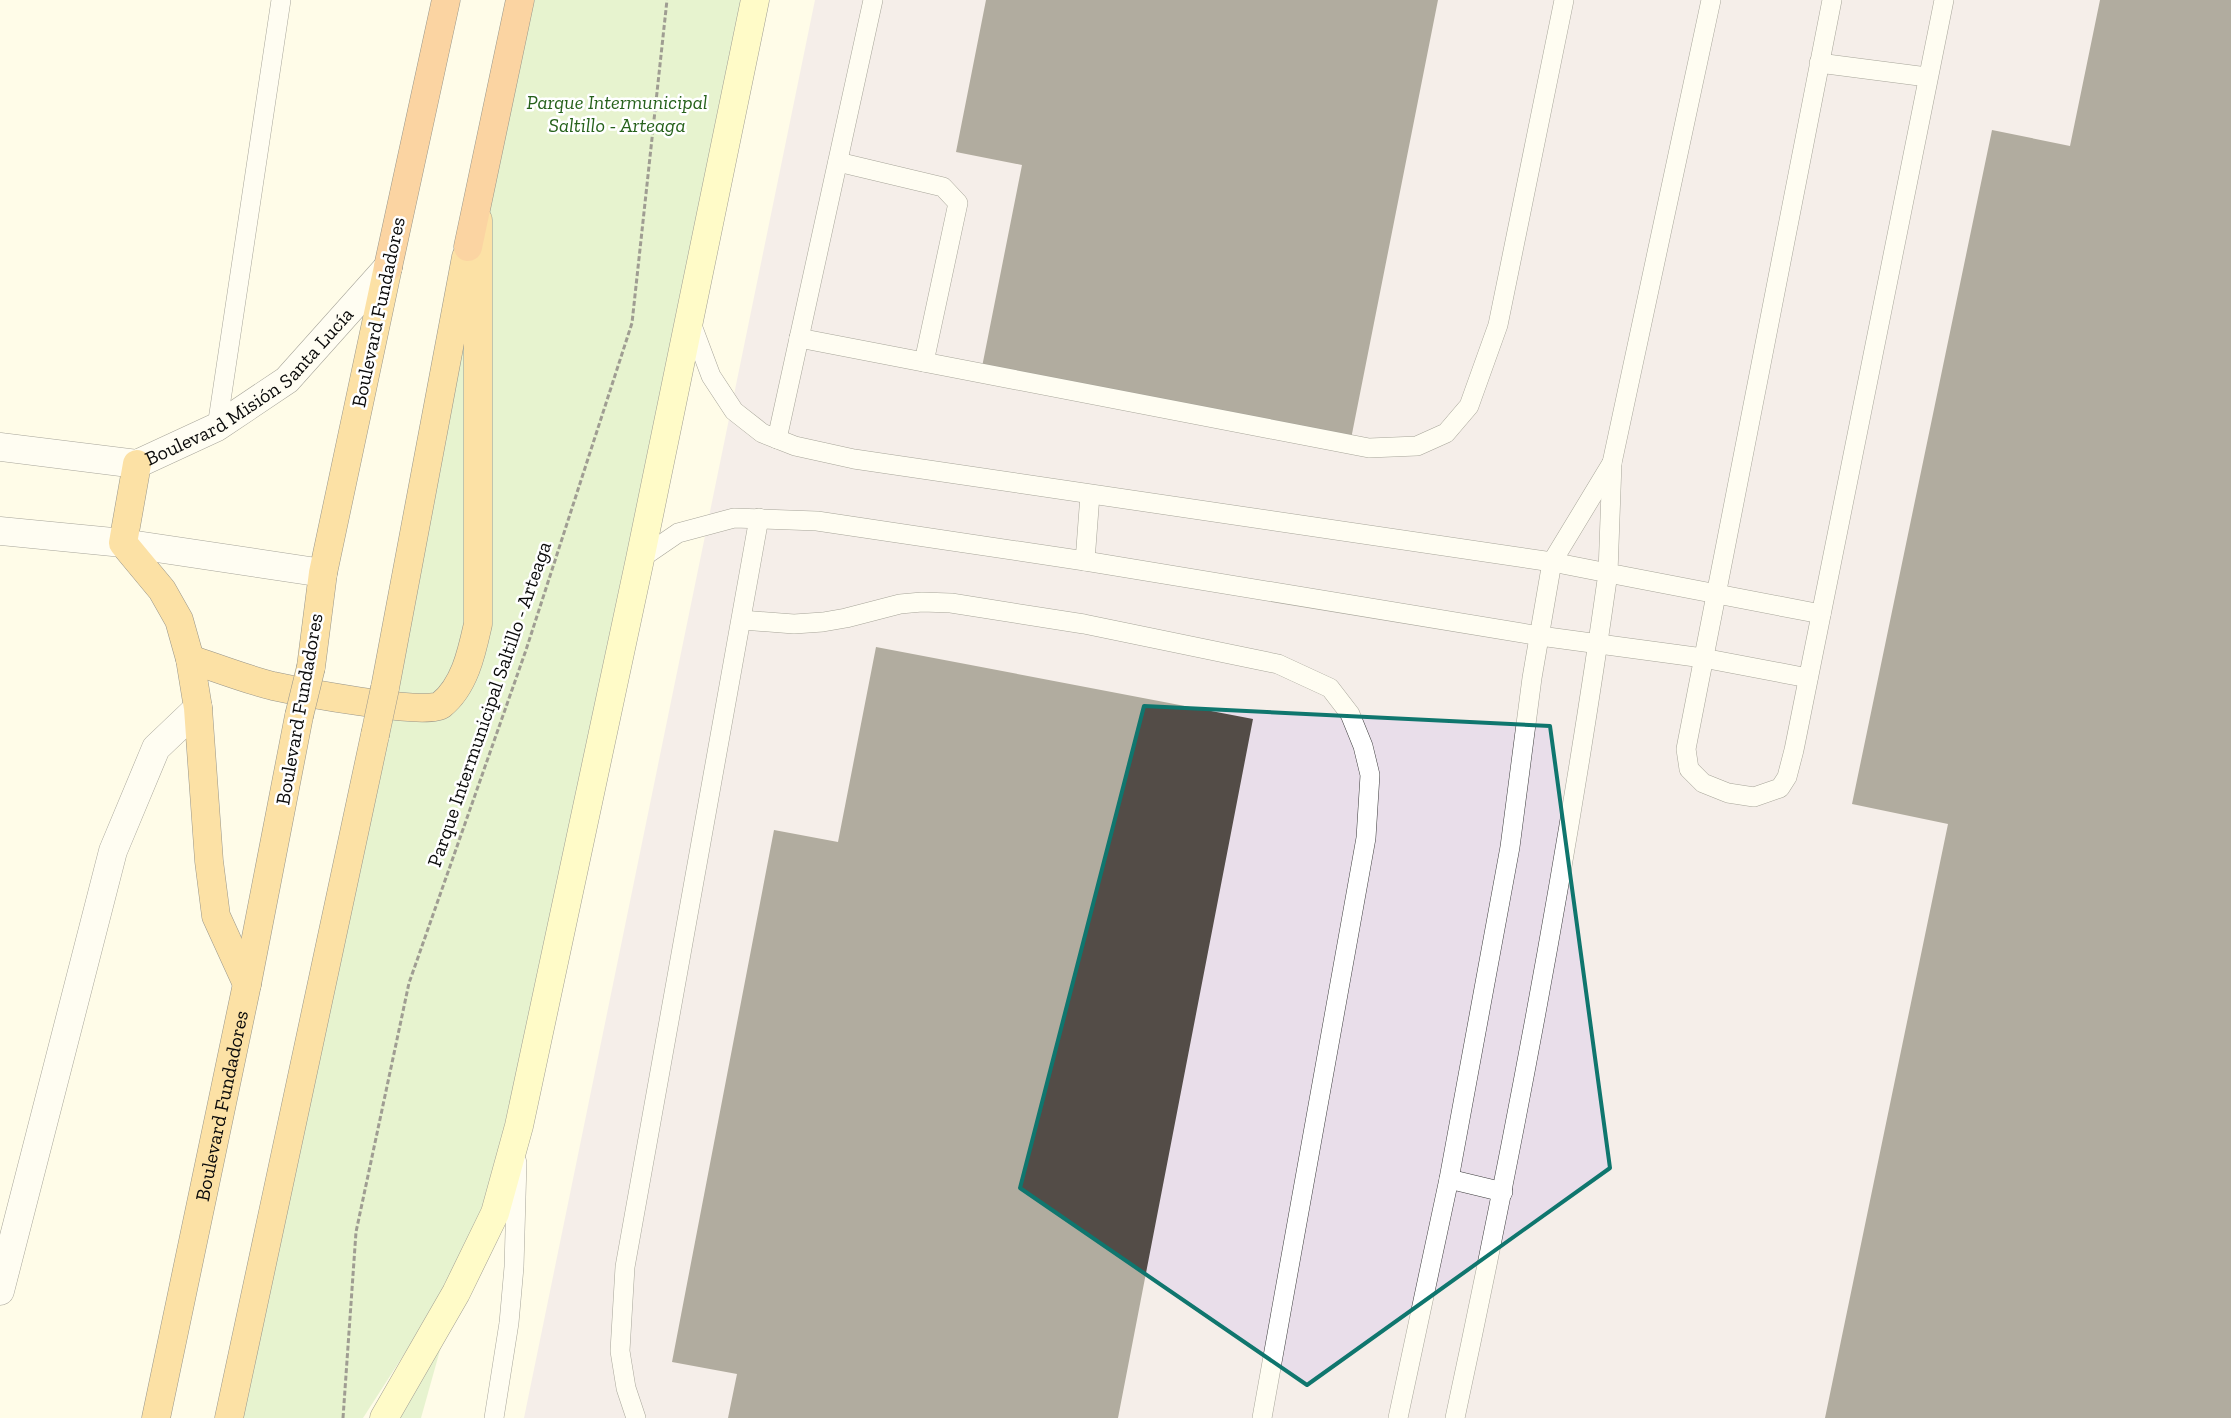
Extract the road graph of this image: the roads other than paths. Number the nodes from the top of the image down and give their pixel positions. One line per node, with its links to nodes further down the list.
1 (280, 0): 18 (lane)
2 (446, 0): 14 (highway, Boulevard Fundadores)
3 (520, 0): 13 (highway)
4 (756, 0): 15 (main road)
5 (873, 0): 12 (lane)
6 (1564, 0): 17 (lane)
7 (1711, 0): 21 (lane)
8 (1832, 0): 10 (lane)
9 (1944, 0): 11 (lane)
10 (1819, 63): 11 (lane); 32 (lane)
11 (1927, 77): 33 (lane)
12 (838, 162): 16 (lane); 17 (lane)
13 (478, 198): 38 (highway); 47 (highway, bridge)
14 (388, 267): 18 (street, Boulevard Misión Santa Lucía); 30 (highway, Boulevard Fundadores)
15 (690, 320): 19 (lane); 27 (main road)
16 (799, 338): 17 (lane); 19 (lane)
17 (924, 362)
18 (217, 427): 22 (street, Boulevard Misión Santa Lucía)
19 (777, 438): 23 (lane)
20 (0, 447): 22 (street, Boulevard Misión Santa Lucía)
21 (1612, 463): 29 (lane); 31 (lane)
22 (137, 464): 26 (highway)
23 (1090, 495): 28 (lane); 29 (lane)
24 (760, 518): 27 (lane); 28 (lane); 34 (lane)
25 (0, 531): 26 (street)
26 (123, 543): 30 (street); 38 (highway)
27 (640, 559): 42 (main road)
28 (1085, 561): 35 (lane)
29 (1552, 562): 31 (lane); 35 (lane)
30 (323, 573): 41 (highway, Boulevard Fundadores, bridge)
31 (1608, 573): 32 (lane); 36 (lane)
32 (1715, 594): 33 (lane); 37 (lane)
33 (1821, 614): 39 (lane)
34 (742, 620): 50 (lane); 51 (lane)
35 (1540, 636): 36 (lane); 43 (lane)
36 (1598, 644): 37 (lane); 44 (lane)
37 (1703, 658): 39 (lane); 39 (lane)
38 (190, 659): 40 (highway)
39 (1808, 678)
40 (198, 708): 41 (highway); 45 (street)
41 (247, 984): 46 (highway, Boulevard Fundadores)
42 (518, 1126): 48 (main road); 49 (lane)
43 (1449, 1180): 44 (lane); 52 (lane)
44 (1503, 1192): 53 (lane)
45 (0, 1291)
46 (156, 1418)
47 (229, 1418)
48 (384, 1418)
49 (494, 1418)
50 (636, 1418)
51 (1262, 1418)
52 (1398, 1418)
53 (1455, 1418)

